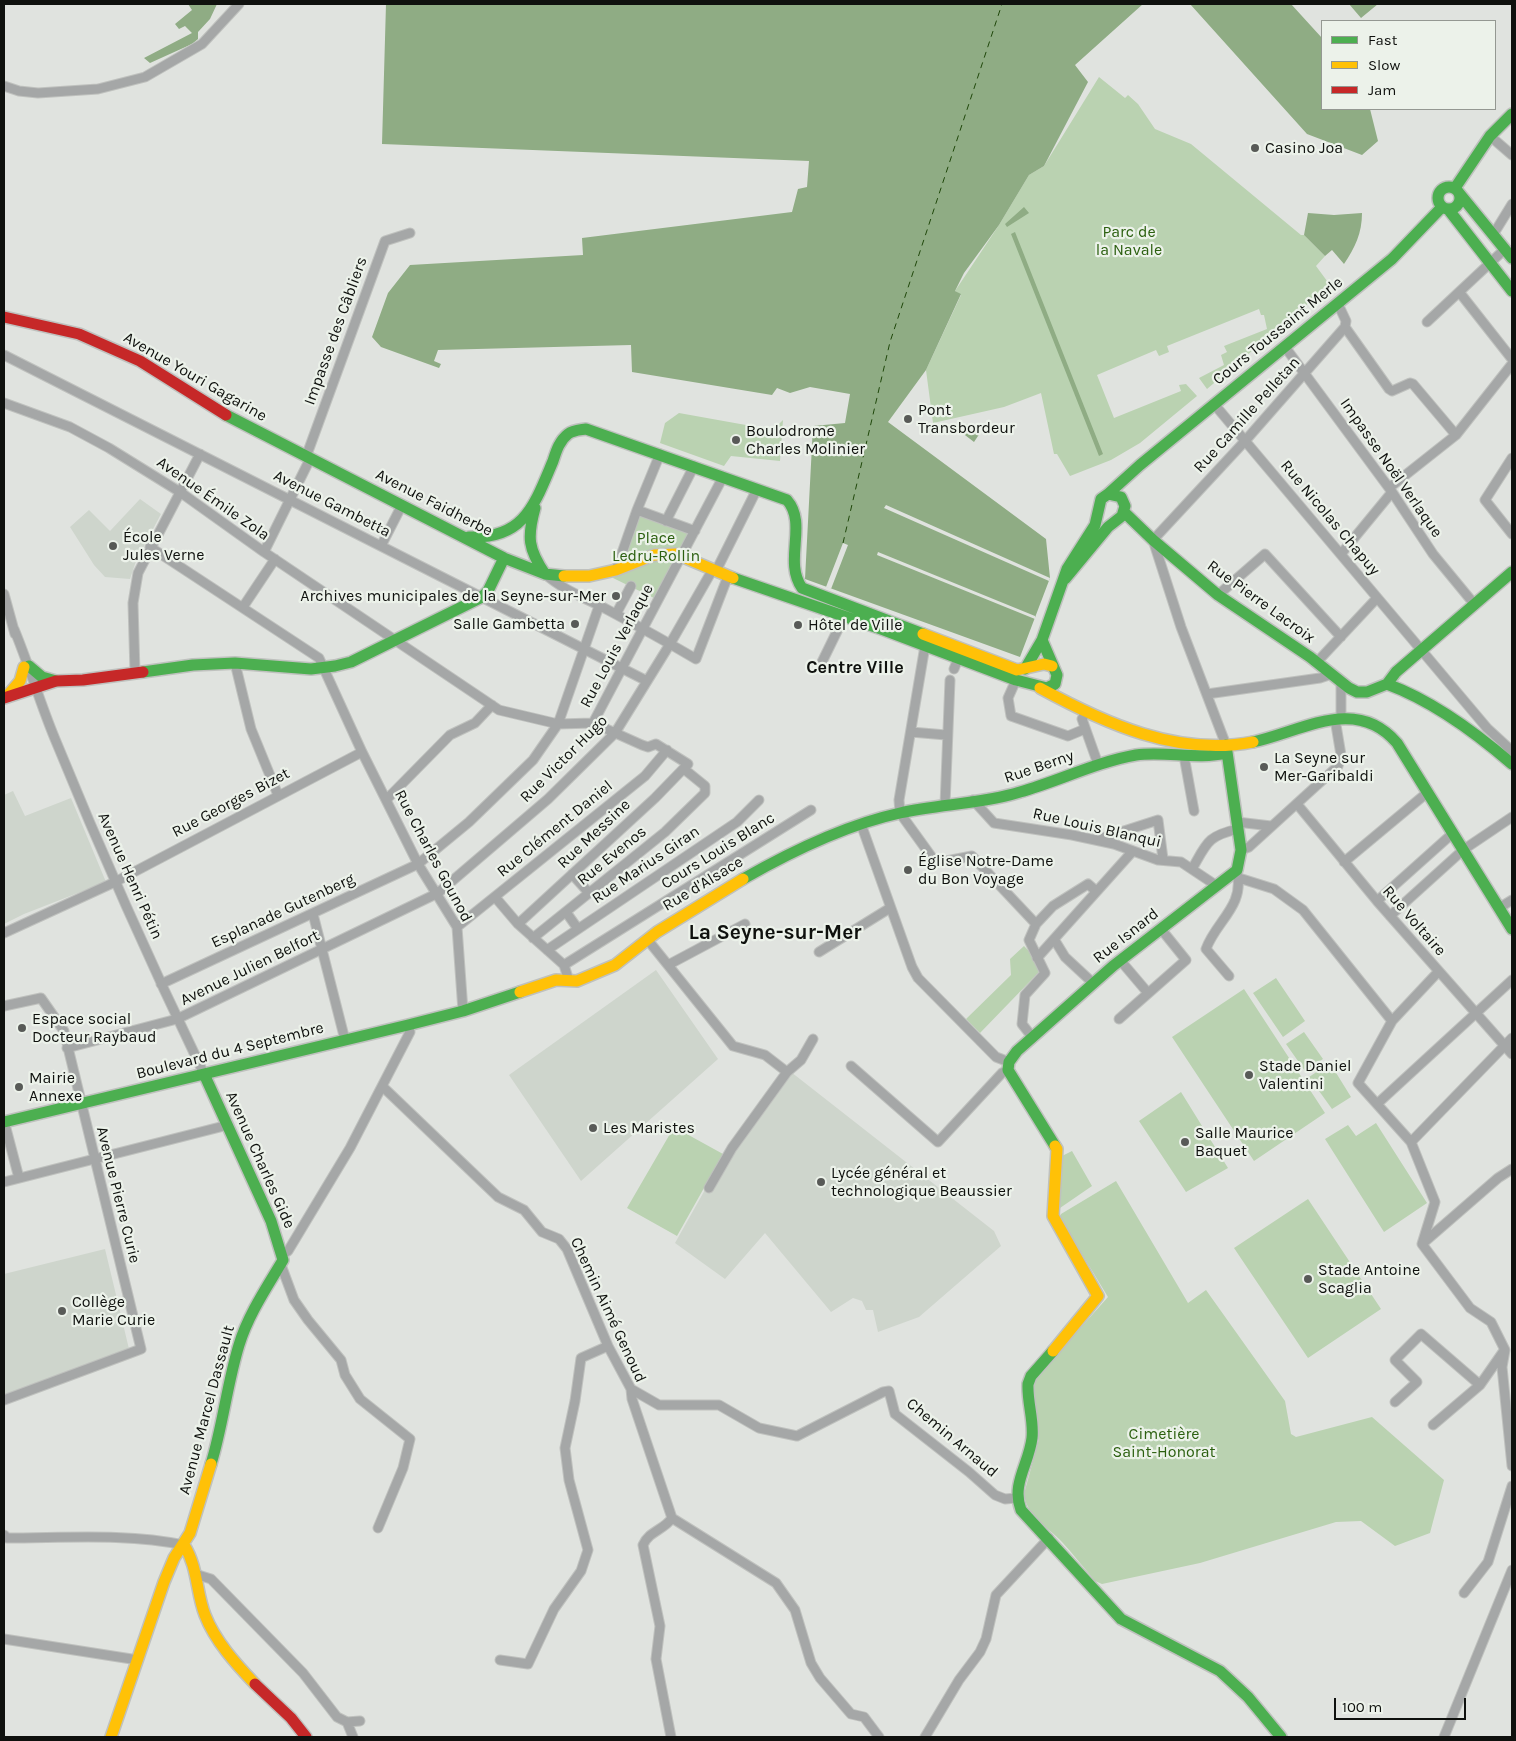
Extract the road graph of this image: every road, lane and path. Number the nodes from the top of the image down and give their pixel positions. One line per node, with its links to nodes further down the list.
1 (239, 4): 2 (street)
2 (4, 86)
3 (1512, 114): 4 (street)
4 (1490, 136): 5 (street); 6 (street)
5 (1512, 155)
6 (1457, 190): 8 (street); 8 (street); 10 (street)
7 (1512, 204): 10 (street)
8 (1445, 208): 12 (street); 15 (street, Cours Toussaint Merle)
9 (410, 233): 33 (street, Impasse des Câbliers)
10 (1492, 235): 11 (street)
11 (1509, 254): 12 (street)
12 (1490, 264): 13 (street); 14 (street)
13 (1512, 291)
14 (1460, 293): 18 (street); 24 (street)
15 (1338, 304): 21 (street); 22 (street, Cours Toussaint Merle)
16 (4, 312): 20 (street, Avenue Youri Gagarine)
17 (4, 317): 20 (street, Avenue Youri Gagarine)
18 (1427, 322)
19 (4, 324): 20 (street, Avenue Youri Gagarine)
20 (31, 324): 33 (street, Avenue Youri Gagarine)
21 (1345, 328): 26 (street, Rue Camille Pelletan); 29 (street)
22 (1285, 347): 26 (street, Impasse Noël Verlaque); 28 (street, Cours Toussaint Merle)
23 (4, 355): 31 (street, Avenue Gambetta)
24 (1512, 359)
25 (1512, 364): 29 (street)
26 (1304, 373): 30 (street, Rue Camille Pelletan); 39 (street, Impasse Noël Verlaque)
27 (4, 403): 40 (street, Avenue Émile Zola)
28 (1214, 404): 30 (street, Rue Nicolas Chapuy); 36 (street, Cours Toussaint Merle)
29 (1456, 436): 39 (street)
30 (1245, 441): 54 (street, Rue Camille Pelletan); 58 (street, Rue Nicolas Chapuy)
31 (200, 454): 40 (street); 43 (street, Avenue Gambetta)
32 (660, 454): 35 (street); 41 (street); 46 (street)
33 (308, 458): 43 (street); 44 (street, Avenue Faidherbe)
34 (1512, 458): 51 (street)
35 (694, 466): 37 (street); 48 (street)
36 (1130, 476): 42 (street, Cours Toussaint Merle); 45 (street, Cours Toussaint Merle)
37 (723, 477): 38 (street); 50 (street, Rue Louis Verlaque)
38 (756, 489): 63 (street, Rue Victor Hugo); 93 (street)
39 (1390, 490): 58 (street); 73 (street, Impasse Noël Verlaque)
40 (180, 492): 56 (street); 57 (street, Avenue Émile Zola)
41 (539, 493): 53 (street); 65 (street)
42 (1108, 494): 45 (street); 47 (street)
43 (290, 500): 55 (street, Avenue Gambetta); 57 (street)
44 (402, 505): 52 (street, Avenue Faidherbe); 55 (street)
45 (1124, 507): 49 (street); 54 (street, Rue Pierre Lacroix)
46 (637, 510): 48 (street); 62 (street)
47 (1098, 511): 49 (street); 67 (street)
48 (666, 521): 50 (street)
49 (1115, 521): 67 (street)
50 (695, 531): 59 (street, Rue Louis Verlaque)
51 (1512, 534)
52 (464, 536): 53 (street); 60 (street, Avenue Faidherbe)
53 (488, 538): 60 (street)
54 (1153, 540): 70 (street, Rue Pierre Lacroix); 106 (street)
55 (381, 546): 71 (street, Avenue Gambetta)
56 (150, 547): 75 (street, Rue Charles Gounod); 95 (street)
57 (264, 552): 61 (street, Avenue Émile Zola)
58 (1341, 554): 72 (street, Rue Nicolas Chapuy)
59 (682, 556): 62 (street, Avenue Faidherbe); 63 (street); 78 (street, Rue Louis Verlaque)
60 (504, 558): 65 (street, Avenue Faidherbe); 71 (street)
61 (275, 559): 75 (street); 80 (street, Avenue Émile Zola)
62 (616, 570): 65 (street, Avenue Faidherbe)
63 (715, 570): 66 (street); 82 (street, Rue Victor Hugo)
64 (1512, 572): 73 (street)
65 (544, 574): 74 (street)
66 (728, 576): 77 (street); 82 (street)
67 (1064, 579): 81 (street)
68 (631, 586): 76 (street)
69 (4, 594): 91 (street, Avenue Henri Pétin)
70 (1218, 594): 79 (street); 87 (street, Rue Pierre Lacroix)
71 (482, 597): 80 (street); 84 (street, Avenue Gambetta)
72 (1377, 598): 79 (street); 85 (street, Rue Nicolas Chapuy)
73 (1475, 605): 85 (street)
74 (600, 606): 76 (street); 84 (street, Esplanade Gutenberg)
75 (243, 607): 92 (street, Rue Charles Gounod)
76 (616, 614): 78 (street)
77 (844, 617): 83 (street); 86 (street)
78 (643, 628): 82 (street); 94 (street, Rue Louis Verlaque)
79 (1341, 637): 87 (street)
80 (395, 639): 92 (street); 108 (street, Avenue Émile Zola)
81 (1042, 640): 89 (street); 90 (street); 93 (street)
82 (670, 644): 98 (street, Rue Victor Hugo)
83 (925, 646): 100 (street); 114 (street)
84 (583, 648): 94 (street, Avenue Gambetta); 112 (street, Esplanade Gutenberg)
85 (1422, 651): 103 (street); 120 (street, Rue Nicolas Chapuy)
86 (822, 662)
87 (1317, 662): 96 (street, Rue Pierre Lacroix)
88 (235, 663): 92 (street); 95 (street); 126 (street)
89 (1037, 666): 90 (street); 93 (street); 105 (street)
90 (1052, 666): 105 (street)
91 (27, 667): 101 (street); 104 (street, Avenue Henri Pétin); 107 (street)
92 (325, 668): 119 (street, Rue Charles Gounod)
93 (1025, 668)
94 (622, 669): 98 (street, Avenue Gambetta); 111 (street, Rue Louis Verlaque)
95 (135, 673): 97 (street)
96 (1332, 674): 102 (street, Rue Pierre Lacroix); 106 (street)
97 (83, 680): 101 (street); 104 (street)
98 (647, 680): 115 (street, Rue Victor Hugo)
99 (950, 680): 116 (street)
100 (1016, 680): 105 (street); 113 (street)
101 (56, 681): 104 (street)
102 (1341, 682): 103 (street, Rue Pierre Lacroix); 110 (street)
103 (1387, 684): 120 (street)
104 (35, 688): 107 (street); 150 (street, Avenue Henri Pétin)
105 (1042, 688): 109 (street)
106 (1207, 694): 117 (street)
107 (4, 699)
108 (492, 705): 112 (street, Avenue Émile Zola); 127 (street)
109 (1086, 712): 113 (street); 117 (street)
110 (1338, 719): 117 (street); 125 (street); 130 (street)
111 (593, 723): 112 (street, Avenue Émile Zola); 115 (street)
112 (558, 724): 146 (street, Esplanade Gutenberg)
113 (1085, 728): 122 (street)
114 (911, 732): 116 (street); 134 (street)
115 (615, 733): 118 (street); 153 (street, Rue Victor Hugo)
116 (946, 735): 131 (street)
117 (1226, 749): 121 (street, Rue Berny); 137 (street)
118 (667, 750): 124 (street); 155 (street, Rue Clément Daniel)
119 (362, 752): 126 (street, Rue Georges Bizet); 127 (street, Rue Charles Gounod)
120 (1506, 753): 123 (street)
121 (1184, 756): 122 (street, Rue Berny); 133 (street)
122 (1098, 764): 129 (street, Rue Berny)
123 (1512, 764)
124 (686, 766): 148 (street, Rue Messine); 154 (street, Rue Evenos)
125 (1428, 792): 139 (street); 145 (street)
126 (278, 795): 150 (street, Rue Georges Bizet)
127 (386, 800): 146 (street, Rue Charles Gounod)
128 (759, 800): 167 (street, Rue Marius Giran)
129 (973, 800): 131 (street, Rue Berny); 140 (street, Rue Louis Blanqui)
130 (1296, 804): 138 (street); 145 (street, Rue Voltaire)
131 (945, 805): 134 (street, Rue d'Alsace)
132 (811, 810): 179 (street, Cours Louis Blanc)
133 (1194, 811)
134 (900, 813): 136 (street, Rue d'Alsace); 165 (street)
135 (1512, 818): 142 (street)
136 (861, 824): 158 (street); 173 (street, Rue d'Alsace)
137 (1238, 825): 138 (street); 141 (street); 147 (street)
138 (1271, 826): 141 (street)
139 (1453, 833): 142 (street); 157 (street)
140 (1096, 840): 143 (street, Rue Louis Blanqui); 144 (street)
141 (1241, 850): 149 (street)
142 (1463, 850): 159 (street); 162 (street)
143 (1132, 852): 144 (street, Rue Louis Blanqui); 152 (street)
144 (1163, 859): 147 (street, Rue Louis Blanqui)
145 (1344, 862): 157 (street, Rue Voltaire)
146 (418, 864): 153 (street, Rue Charles Gounod); 161 (street, Esplanade Gutenberg)
147 (1192, 869): 151 (street, Rue Louis Blanqui)
148 (572, 874): 154 (street); 163 (street, Rue Messine)
149 (1238, 874): 151 (street, Rue Isnard); 182 (street); 193 (street)
150 (115, 882): 170 (street, Rue Georges Bizet); 186 (street, Avenue Henri Pétin)
151 (1217, 886): 168 (street, Rue Isnard)
152 (1096, 891): 165 (street); 172 (street)
153 (438, 893): 166 (street, Rue Charles Gounod); 174 (street, Avenue Julien Belfort)
154 (589, 893): 160 (street, Rue Evenos)
155 (495, 897): 163 (street); 166 (street, Rue Clément Daniel)
156 (1512, 900): 159 (street)
157 (1377, 901): 162 (street, Rue Voltaire)
158 (890, 908): 176 (street); 203 (street)
159 (1499, 908): 169 (street)
160 (566, 912): 167 (street); 171 (street, Rue Evenos)
161 (313, 914): 174 (street); 186 (street, Esplanade Gutenberg)
162 (1390, 916): 181 (street, Rue Voltaire)
163 (518, 924): 171 (street)
164 (745, 924): 180 (street)
165 (1036, 924): 177 (street)
166 (458, 927): 189 (street, Rue Charles Gounod)
167 (578, 929): 175 (street, Rue Marius Giran)
168 (1161, 929): 178 (street, Rue Isnard); 187 (street)
169 (1512, 930)
170 (4, 933)
171 (533, 938): 175 (street)
172 (1054, 938): 177 (street); 185 (street)
173 (647, 939): 180 (street); 184 (street, Rue d'Alsace)
174 (321, 950): 191 (street, Avenue Julien Belfort); 198 (street)
175 (547, 950): 179 (street)
176 (819, 952)
177 (1037, 958): 195 (street)
178 (1120, 960): 185 (street, Rue Isnard); 187 (street)
179 (564, 965): 184 (street)
180 (668, 965): 204 (street)
181 (1438, 972): 190 (street, Rue Voltaire); 193 (street)
182 (1229, 976)
183 (1512, 980): 190 (street)
184 (569, 981): 189 (street, Rue d'Alsace)
185 (1093, 982): 195 (street, Rue Isnard)
186 (161, 984): 191 (street, Avenue Henri Pétin)
187 (1148, 994): 192 (street)
188 (4, 1006): 200 (street, Avenue Pierre Curie)
189 (463, 1011): 194 (street, Boulevard du 4 Septembre)
190 (1476, 1014): 199 (street, Rue Voltaire); 208 (street)
191 (178, 1019): 200 (street, Avenue Julien Belfort); 205 (street, Avenue Henri Pétin)
192 (1119, 1019)
193 (1392, 1021): 208 (street)
194 (408, 1025): 198 (street, Boulevard du 4 Septembre); 206 (street, Avenue Marcel Dassault)
195 (1033, 1038): 203 (street, Rue Isnard)
196 (1512, 1038): 199 (street)
197 (813, 1039): 204 (street)
198 (345, 1040): 205 (street, Boulevard du 4 Septembre)
199 (1504, 1046): 201 (street, Rue Voltaire); 211 (street)
200 (67, 1048): 207 (street, Avenue Pierre Curie)
201 (1512, 1054)
202 (851, 1066): 203 (street)
203 (1008, 1066): 228 (street)
204 (787, 1072): 216 (street)
205 (204, 1074): 207 (street, Boulevard du 4 Septembre); 210 (street, Avenue Charles Gide)
206 (382, 1086): 218 (street, Avenue Marcel Dassault); 219 (street, Chemin Aimé Genoud)
207 (80, 1104): 209 (street, Boulevard du 4 Septembre); 212 (street, Avenue Pierre Curie)
208 (1377, 1104): 211 (street)
209 (4, 1121): 214 (street)
210 (228, 1125): 212 (street); 218 (street, Avenue Charles Gide)
211 (1411, 1142): 217 (street)
212 (93, 1160): 214 (street); 223 (street, Avenue Pierre Curie)
213 (1512, 1169): 217 (street)
214 (19, 1178): 215 (street)
215 (4, 1182)
216 (709, 1188)
217 (1422, 1244): 220 (street)
218 (282, 1260): 230 (street); 233 (street, Avenue Marcel Dassault)
219 (608, 1346): 222 (street, Chemin Aimé Genoud); 239 (street)
220 (1505, 1350): 221 (street); 226 (street)
221 (1480, 1385): 224 (street); 225 (street)
222 (631, 1389): 228 (street, Chemin Arnaud); 229 (street, Chemin Aimé Genoud)
223 (4, 1400)
224 (1395, 1402)
225 (1432, 1425)
226 (1512, 1466)
227 (1512, 1486): 236 (street)
228 (1016, 1498): 232 (street)
229 (672, 1518): 245 (street); 246 (street)
230 (378, 1528)
231 (4, 1535): 233 (street)
232 (1049, 1538): 247 (street); 248 (street)
233 (184, 1545): 235 (street); 238 (street, Avenue Marcel Dassault)
234 (1512, 1570): 249 (street)
235 (195, 1574): 241 (street); 243 (street)
236 (1464, 1593)
237 (4, 1639): 238 (street)
238 (138, 1660): 242 (street, Avenue Marcel Dassault)
239 (500, 1660)
240 (360, 1721): 241 (street)
241 (347, 1722): 244 (street)
242 (111, 1737)
243 (306, 1737)
244 (353, 1737)
245 (671, 1737)
246 (879, 1737)
247 (925, 1737)
248 (1281, 1737)
249 (1444, 1737)

